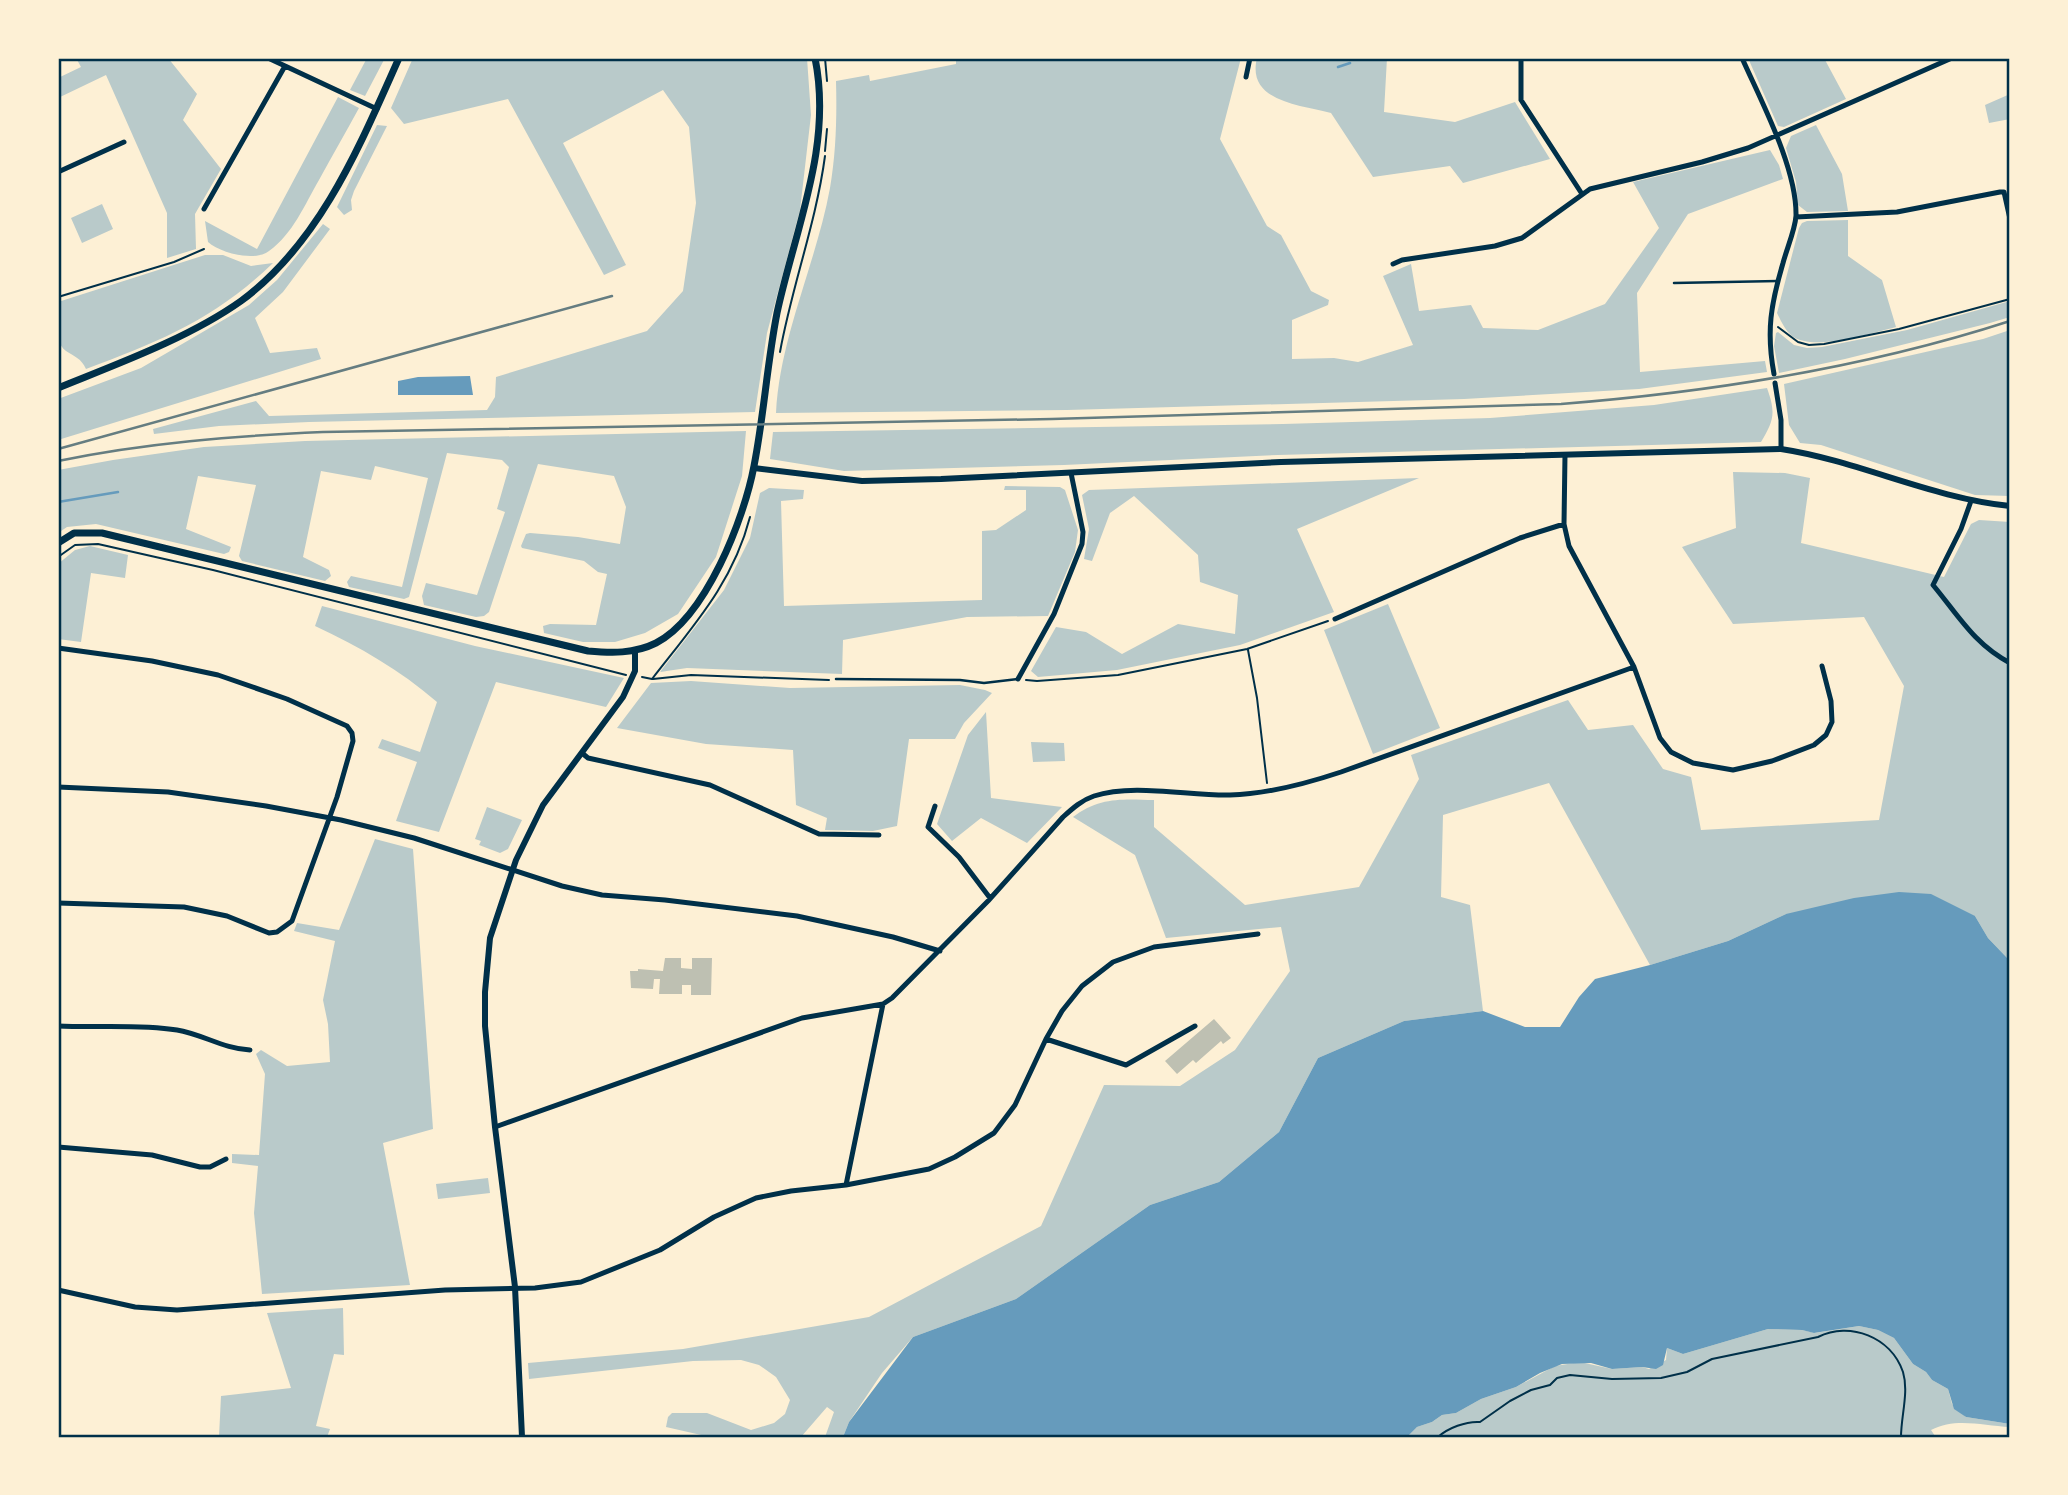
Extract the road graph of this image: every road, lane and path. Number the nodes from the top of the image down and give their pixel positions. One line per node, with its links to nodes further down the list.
1 (268, 58): 9 (street)
2 (399, 58): 11 (main road)
3 (815, 58): 31 (main road)
4 (1250, 58): 10 (street)
5 (1521, 58): 15 (street)
6 (1742, 58): 12 (street)
7 (1952, 58): 8 (street)
8 (1940, 59): 12 (street)
9 (285, 66): 11 (street); 16 (street)
10 (1246, 77)
11 (377, 109): 28 (main road)
12 (1777, 136): 15 (street); 17 (street)
13 (124, 142): 14 (street)
14 (58, 172)
15 (1582, 194): 20 (street)
16 (204, 209)
17 (1796, 217): 18 (street); 21 (street)
18 (2010, 219)
19 (204, 250): 23 (path)
20 (1393, 264)
21 (1778, 281): 22 (lane); 25 (street)
22 (1674, 283)
23 (58, 298)
24 (2010, 299): 25 (path)
25 (1770, 324): 26 (street)
26 (1774, 374)
27 (1775, 383): 29 (street)
28 (58, 387)
29 (1781, 449): 30 (street); 33 (street)
30 (1565, 456): 32 (street); 36 (street)
31 (754, 468): 32 (street); 42 (main road)
32 (1071, 473): 48 (street)
33 (1971, 501): 34 (street); 43 (street)
34 (2010, 506)
35 (751, 509): 47 (path)
36 (1564, 524): 39 (street); 45 (street)
37 (58, 543): 42 (main road)
38 (58, 557): 46 (path)
39 (1335, 618): 41 (path)
40 (58, 648): 54 (street)
41 (1247, 649): 48 (path); 52 (path)
42 (635, 650): 46 (street)
43 (2010, 663)
44 (1822, 666): 45 (street)
45 (1634, 667): 52 (street)
46 (633, 676): 47 (path); 50 (street)
47 (652, 679): 49 (path)
48 (1018, 679): 49 (lane)
49 (836, 680)
50 (582, 753): 55 (street); 56 (street)
51 (58, 787): 54 (street)
52 (1268, 791): 57 (street)
53 (935, 806): 57 (street)
54 (329, 818): 56 (street); 58 (street)
55 (879, 835)
56 (513, 869): 60 (street); 66 (street)
57 (990, 898): 60 (street)
58 (58, 903)
59 (1258, 934): 64 (street)
60 (940, 951): 61 (street)
61 (883, 1004): 66 (street); 69 (street)
62 (58, 1026): 65 (street)
63 (1195, 1026): 64 (street)
64 (1046, 1039): 69 (street)
65 (250, 1050)
66 (495, 1126): 70 (street)
67 (58, 1147): 68 (street)
68 (226, 1159)
69 (846, 1185): 70 (street)
70 (515, 1287): 71 (street); 72 (street)
71 (58, 1290)
72 (522, 1437)
73 (1438, 1437): 74 (path)
74 (1901, 1437)

